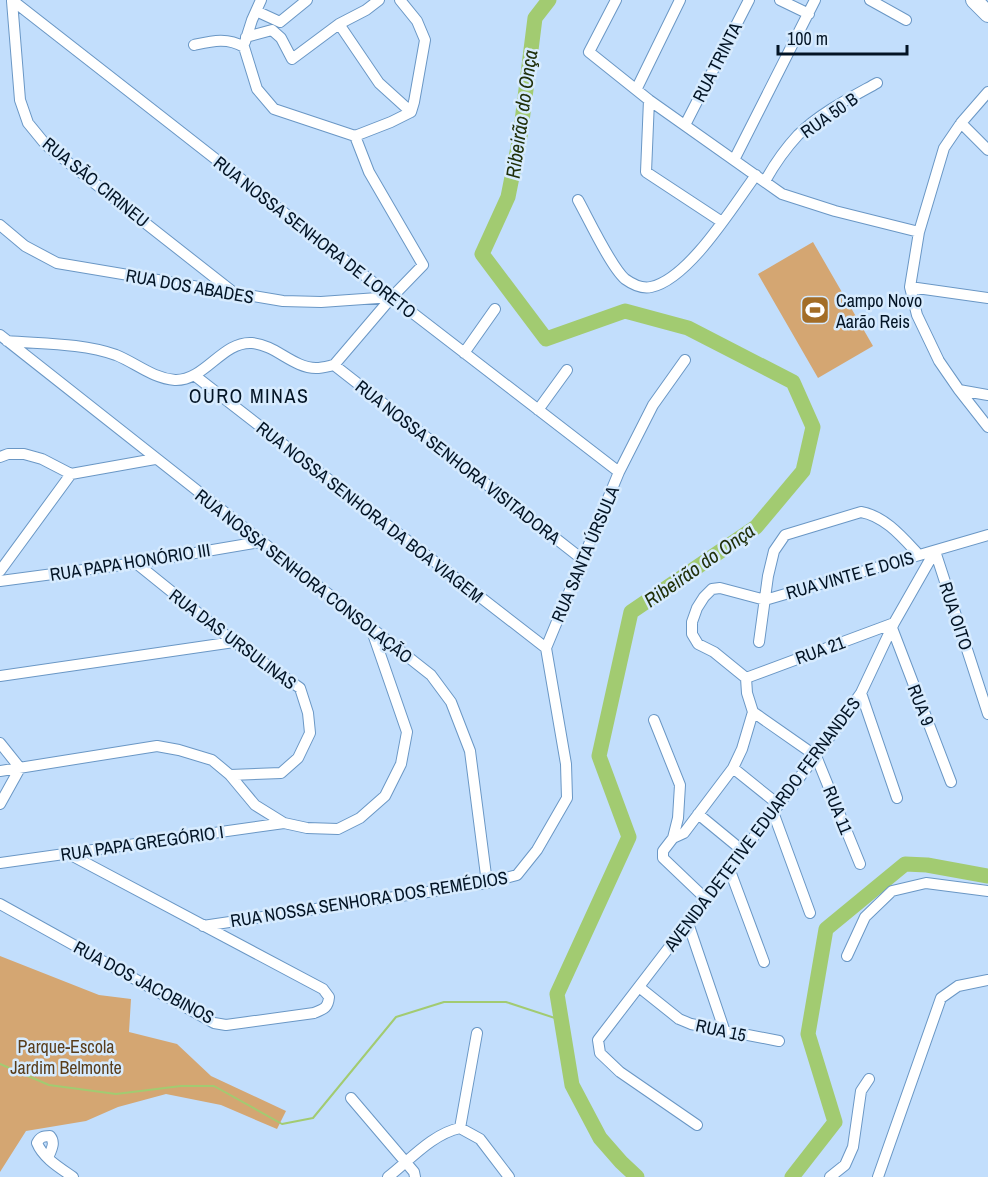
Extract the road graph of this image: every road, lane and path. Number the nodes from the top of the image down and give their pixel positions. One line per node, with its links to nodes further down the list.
1 (12, 0): 36 (street, RUA SÃO CIRINEU); 37 (street, RUA NOSSA SENHORA DE LORETO)
2 (261, 0): 13 (street)
3 (307, 0): 13 (street)
4 (379, 0): 17 (street)
5 (400, 0): 24 (street)
6 (616, 0): 21 (street)
7 (680, 0): 21 (street)
8 (749, 0): 26 (street, RUA TRINTA)
9 (780, 0): 14 (street)
10 (815, 0): 14 (street)
11 (870, 0): 16 (street)
12 (974, 0): 15 (highway)
13 (256, 11): 18 (street)
14 (809, 14): 29 (street)
15 (988, 14)
16 (906, 20)
17 (339, 24): 18 (street); 24 (street)
18 (245, 42): 19 (street); 27 (street)
19 (194, 45)
20 (877, 83): 30 (street, RUA 50 B)
21 (637, 88): 23 (street)
22 (988, 92): 25 (street)
23 (649, 100): 26 (street); 32 (street)
24 (411, 112): 27 (street)
25 (961, 123): 28 (street); 34 (street)
26 (685, 125): 29 (street)
27 (355, 136): 37 (street)
28 (988, 150)
29 (734, 160): 30 (street)
30 (760, 178): 32 (street, RUA 50 B); 34 (street)
31 (578, 200): 32 (street, RUA 50 B)
32 (722, 222)
33 (0, 225): 36 (street, RUA DOS ABADES)
34 (920, 232): 35 (street)
35 (910, 287): 38 (street); 46 (street)
36 (234, 293): 37 (street, RUA DOS ABADES)
37 (392, 297): 41 (street, RUA NOSSA SENHORA DE LORETO); 43 (street)
38 (987, 300)
39 (495, 309): 41 (street)
40 (2, 341): 45 (street); 51 (street, RUA NOSSA SENHORA CONSOLAÇÃO)
41 (464, 353): 48 (street, RUA NOSSA SENHORA DE LORETO)
42 (685, 360): 52 (street, RUA SANTA ÚRSULA)
43 (334, 365): 45 (street); 58 (street, RUA NOSSA SENHORA VISITADORA)
44 (567, 370): 48 (street)
45 (194, 375): 67 (street, RUA NOSSA SENHORA DA BOA VIAGEM)
46 (959, 390): 47 (street); 49 (street)
47 (988, 394)
48 (538, 410): 52 (street, RUA NOSSA SENHORA DE LORETO)
49 (988, 427)
50 (0, 457): 53 (street)
51 (155, 459): 53 (street); 55 (street, RUA NOSSA SENHORA CONSOLAÇÃO)
52 (619, 472): 58 (street, RUA SANTA ÚRSULA)
53 (71, 474): 60 (street)
54 (988, 535): 56 (street)
55 (260, 542): 59 (street, RUA PAPA HONÓRIO III); 64 (street, RUA NOSSA SENHORA CONSOLAÇÃO)
56 (935, 551): 57 (street, RUA VINTE E DOIS); 63 (street, AVENIDA DETETIVE EDUARDO FERNANDES); 72 (street, RUA OITO)
57 (919, 555): 62 (street, RUA VINTE E DOIS); 62 (street)
58 (582, 559): 67 (street, RUA SANTA ÚRSULA)
59 (136, 563): 61 (street, RUA PAPA HONÓRIO III); 65 (street, RUA DAS URSULINAS)
60 (0, 571)
61 (0, 581)
62 (765, 600): 66 (street); 69 (street)
63 (893, 625): 69 (street, RUA 21); 70 (street, AVENIDA DETETIVE EDUARDO FERNANDES); 80 (street, RUA 9)
64 (370, 628): 85 (street); 92 (street, RUA NOSSA SENHORA CONSOLAÇÃO)
65 (234, 642): 68 (street); 79 (street, RUA DAS URSULINAS)
66 (759, 642)
67 (546, 648): 92 (street, RUA NOSSA SENHORA DOS REMÉDIOS)
68 (0, 676)
69 (746, 678): 71 (street)
70 (861, 693): 75 (street, AVENIDA DETETIVE EDUARDO FERNANDES); 81 (street)
71 (753, 712): 75 (street); 77 (street)
72 (988, 714)
73 (654, 720): 86 (street)
74 (0, 743): 76 (street)
75 (816, 756): 83 (street, AVENIDA DETETIVE EDUARDO FERNANDES); 90 (street, RUA 11)
76 (20, 768): 78 (street); 79 (street); 82 (street)
77 (733, 768): 83 (street); 84 (street)
78 (0, 771)
79 (230, 775): 85 (street)
80 (951, 782)
81 (897, 798)
82 (0, 804)
83 (776, 808): 87 (street, AVENIDA DETETIVE EDUARDO FERNANDES); 96 (street)
84 (698, 814): 86 (street); 87 (street)
85 (284, 823): 88 (street, RUA PAPA GREGÓRIO I)
86 (673, 838): 94 (street)
87 (743, 851): 91 (street, AVENIDA DETETIVE EDUARDO FERNANDES)
88 (69, 854): 89 (street, RUA PAPA GREGÓRIO I); 98 (street)
89 (0, 863)
90 (860, 864)
91 (729, 868): 94 (street, AVENIDA DETETIVE EDUARDO FERNANDES); 100 (street)
92 (487, 883): 98 (street, RUA NOSSA SENHORA DOS REMÉDIOS)
93 (988, 891): 99 (street)
94 (706, 899): 97 (street, AVENIDA DETETIVE EDUARDO FERNANDES)
95 (0, 904): 98 (street, RUA DOS JACOBINOS)
96 (810, 914)
97 (688, 923): 102 (street, AVENIDA DETETIVE EDUARDO FERNANDES); 103 (street)
98 (203, 926)
99 (847, 956)
100 (764, 962)
101 (988, 980): 117 (street)
102 (639, 987): 103 (street, RUA 15); 108 (street, AVENIDA DETETIVE EDUARDO FERNANDES)
103 (725, 1032): 105 (street, RUA 15)
104 (477, 1033): 109 (street)
105 (779, 1041)
106 (869, 1079): 116 (street)
107 (351, 1098): 111 (street)
108 (697, 1125)
109 (459, 1128): 111 (street); 115 (street)
110 (48, 1158): 112 (street)
111 (405, 1163): 113 (street); 114 (street)
112 (72, 1177)
113 (388, 1177)
114 (415, 1177)
115 (508, 1177)
116 (830, 1177)
117 (878, 1177)

